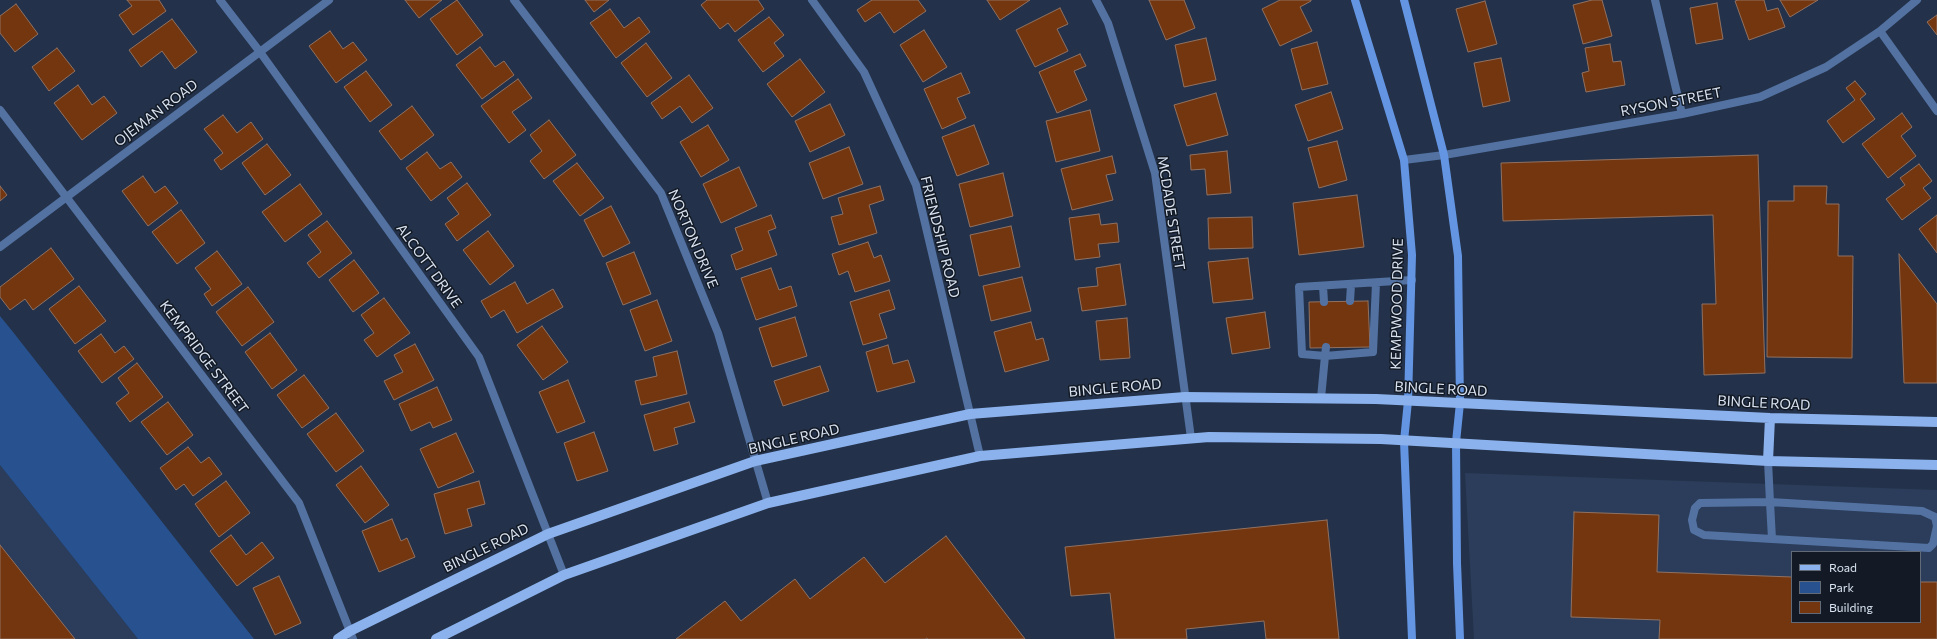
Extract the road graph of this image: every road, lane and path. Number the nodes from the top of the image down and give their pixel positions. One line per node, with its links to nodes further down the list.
1 (220, 0): 11 (street, ALCOTT DRIVE)
2 (329, 0): 11 (street, OJEMAN ROAD)
3 (514, 0): 39 (street, NORTON DRIVE)
4 (812, 0): 31 (street, FRIENDSHIP ROAD)
5 (1096, 0): 27 (street, MCDADE STREET)
6 (1355, 0): 16 (main road, KEMPWOOD DRIVE)
7 (1404, 0): 15 (main road)
8 (1655, 0): 14 (street)
9 (1917, 0): 10 (street, RYSON STREET)
10 (1880, 31): 13 (street); 14 (street, RYSON STREET)
11 (260, 52): 17 (street, OJEMAN ROAD); 43 (street, ALCOTT DRIVE)
12 (0, 110): 17 (street, KEMPRIDGE STREET)
13 (1937, 111)
14 (1682, 114): 15 (street, RYSON STREET)
15 (1444, 155): 16 (street, RYSON STREET); 30 (main road)
16 (1404, 160): 19 (main road, KEMPWOOD DRIVE)
17 (66, 196): 18 (street, OJEMAN ROAD); 46 (street, KEMPRIDGE STREET)
18 (0, 247)
19 (1412, 280): 20 (street); 29 (main road, KEMPWOOD DRIVE)
20 (1376, 283): 21 (street); 26 (street)
21 (1351, 285): 22 (street); 23 (street)
22 (1323, 286): 24 (street); 26 (street)
23 (1350, 301)
24 (1324, 302)
25 (1326, 347): 26 (street)
26 (1325, 356): 28 (street)
27 (1185, 397): 28 (main road, BINGLE ROAD); 31 (main road, BINGLE ROAD); 34 (street, MCDADE STREET)
28 (1321, 398): 29 (main road, BINGLE ROAD)
29 (1408, 401): 30 (main road, BINGLE ROAD); 35 (main road, KEMPWOOD DRIVE)
30 (1460, 403): 32 (main road, BINGLE ROAD); 36 (main road)
31 (970, 414): 37 (street, FRIENDSHIP ROAD); 39 (main road, BINGLE ROAD)
32 (1770, 418): 33 (main road, BINGLE ROAD); 38 (main road)
33 (1937, 422)
34 (1191, 438): 35 (main road); 37 (main road)
35 (1404, 441): 36 (main road); 49 (main road, KEMPWOOD DRIVE)
36 (1456, 442): 38 (main road); 50 (main road)
37 (980, 456): 42 (main road)
38 (1768, 461): 40 (main road); 41 (street)
39 (755, 462): 42 (street, NORTON DRIVE); 43 (main road, BINGLE ROAD)
40 (1937, 465)
41 (1770, 502): 44 (street); 44 (street); 44 (street)
42 (768, 503): 45 (main road)
43 (548, 534): 45 (street, ALCOTT DRIVE); 46 (main road, BINGLE ROAD)
44 (1772, 539)
45 (564, 576): 48 (main road)
46 (352, 635): 47 (main road, BINGLE ROAD)
47 (338, 639)
48 (436, 639)
49 (1412, 639)
50 (1460, 639)

